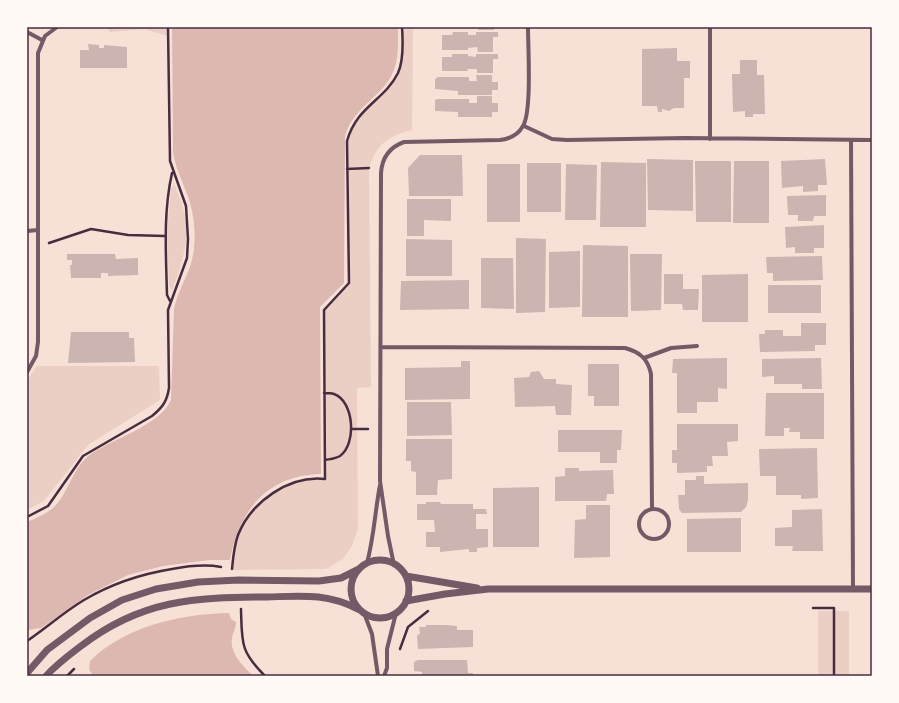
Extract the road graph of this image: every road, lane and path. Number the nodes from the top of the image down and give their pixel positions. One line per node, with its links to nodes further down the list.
1 (57, 27): 7 (street)
2 (168, 27): 14 (path)
3 (402, 27): 13 (path)
4 (528, 27): 8 (street)
5 (710, 27): 9 (street)
6 (27, 32): 7 (street)
7 (42, 40): 16 (street)
8 (524, 126): 9 (street); 21 (street)
9 (710, 139): 10 (street)
10 (851, 140): 11 (street); 37 (street)
11 (872, 140)
12 (369, 168): 13 (path)
13 (348, 169): 24 (path)
14 (172, 172): 17 (path); 19 (path)
15 (27, 230): 16 (street)
16 (38, 230): 23 (street)
17 (165, 236): 18 (path); 19 (path)
18 (49, 243)
19 (170, 301): 30 (path)
20 (698, 346): 22 (street)
21 (381, 347): 22 (street); 28 (street)
22 (644, 358): 29 (street)
23 (27, 372)
24 (324, 393): 25 (path); 27 (path)
25 (352, 429): 26 (path); 27 (path)
26 (368, 429)
27 (325, 460): 34 (path)
28 (380, 481): 31 (street); 32 (street)
29 (652, 509): 29 (street)
30 (27, 517)
31 (367, 563): 32 (street); 33 (street)
32 (394, 565): 35 (street)
33 (359, 569): 43 (street); 47 (street)
34 (232, 570)
35 (406, 576): 36 (street); 39 (street)
36 (488, 589): 37 (street); 39 (street)
37 (853, 589): 38 (street)
38 (872, 589)
39 (406, 601): 44 (street)
40 (813, 608): 53 (path)
41 (241, 609): 50 (path)
42 (432, 610): 45 (path)
43 (361, 611): 44 (street); 48 (street); 51 (street)
44 (396, 613): 52 (street)
45 (400, 649)
46 (78, 664): 49 (path)
47 (27, 674)
48 (46, 676)
49 (68, 676)
50 (265, 676)
51 (378, 676)
52 (384, 676)
53 (834, 676)

